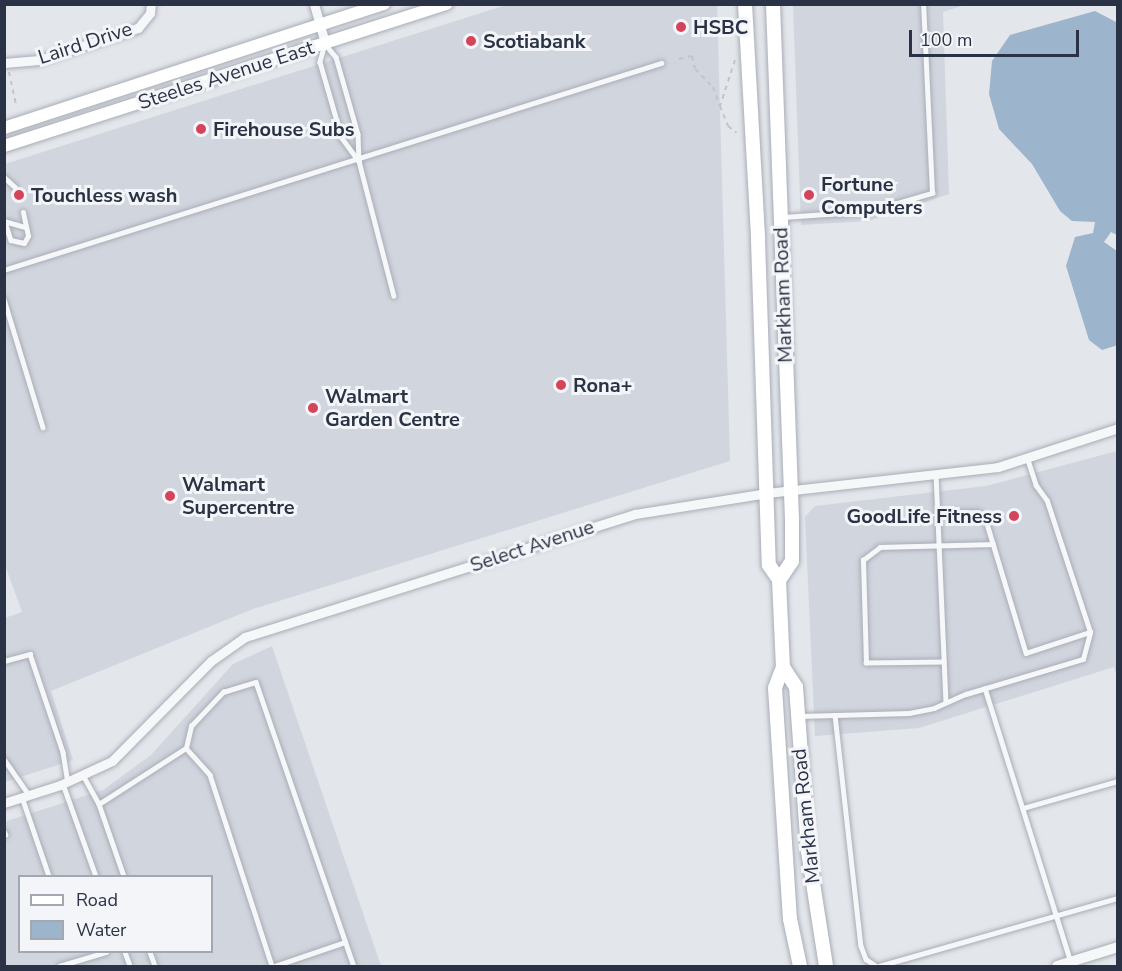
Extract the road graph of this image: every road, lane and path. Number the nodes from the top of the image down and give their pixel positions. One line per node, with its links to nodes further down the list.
1 (151, 4): 12 (street, Laird Drive)
2 (314, 4): 8 (street)
3 (384, 4): 8 (main road, Steeles Avenue East)
4 (447, 4): 9 (main road, Steeles Avenue East)
5 (745, 4): 34 (main road, Markham Road)
6 (773, 4): 23 (main road, Markham Road)
7 (923, 4): 23 (lane)
8 (319, 24): 9 (street); 16 (main road, Steeles Avenue East)
9 (325, 43): 18 (main road, Steeles Avenue East); 19 (lane); 19 (lane)
10 (679, 59): 15 (path)
11 (735, 60): 15 (path)
12 (6, 63): 14 (path)
13 (661, 63): 19 (lane)
14 (16, 104)
15 (720, 106): 17 (path)
16 (4, 128)
17 (737, 133)
18 (4, 146)
19 (359, 161): 26 (lane); 27 (lane)
20 (4, 177): 21 (lane)
21 (15, 187)
22 (23, 213): 25 (lane)
23 (781, 218): 33 (main road, Markham Road)
24 (5, 222): 25 (lane); 25 (lane)
25 (25, 227)
26 (4, 270)
27 (394, 297)
28 (4, 299): 29 (lane)
29 (43, 427)
30 (1118, 428): 31 (street, Select Avenue)
31 (1027, 458): 32 (street, Select Avenue); 39 (lane)
32 (936, 473): 33 (street, Select Avenue); 35 (lane)
33 (792, 490): 34 (street, Select Avenue); 38 (main road, Markham Road)
34 (767, 493): 38 (main road, Markham Road); 49 (street, Select Avenue)
35 (938, 513): 36 (lane); 37 (lane)
36 (993, 544): 37 (lane); 39 (lane)
37 (939, 545): 41 (lane); 41 (lane)
38 (779, 580): 42 (main road, Markham Road)
39 (1090, 632): 43 (lane)
40 (4, 661): 51 (lane)
41 (944, 662): 44 (lane)
42 (783, 667): 46 (main road, Markham Road); 68 (main road, Markham Road)
43 (985, 688): 44 (lane); 55 (lane)
44 (946, 702): 45 (lane)
45 (835, 715): 46 (lane); 70 (lane)
46 (796, 717): 69 (main road, Markham Road)
47 (186, 748): 54 (lane); 61 (lane); 66 (lane)
48 (4, 759): 52 (lane)
49 (83, 775): 51 (street, Select Avenue); 54 (lane)
50 (1118, 781): 55 (lane)
51 (65, 783): 52 (street, Select Avenue); 57 (lane)
52 (26, 796): 53 (street, Select Avenue); 56 (lane)
53 (4, 803)
54 (99, 804): 58 (lane)
55 (1023, 808): 60 (lane)
56 (48, 875)
57 (96, 875)
58 (124, 875)
59 (1118, 898): 60 (lane)
60 (1057, 917): 64 (lane); 70 (lane)
61 (345, 942): 66 (lane); 67 (lane)
62 (1118, 947): 64 (street)
63 (100, 953): 65 (lane)
64 (1071, 962): 71 (street)
65 (59, 966)
66 (273, 966)
67 (354, 966)
68 (800, 966)
69 (826, 966)
70 (877, 966)
71 (1057, 966)

